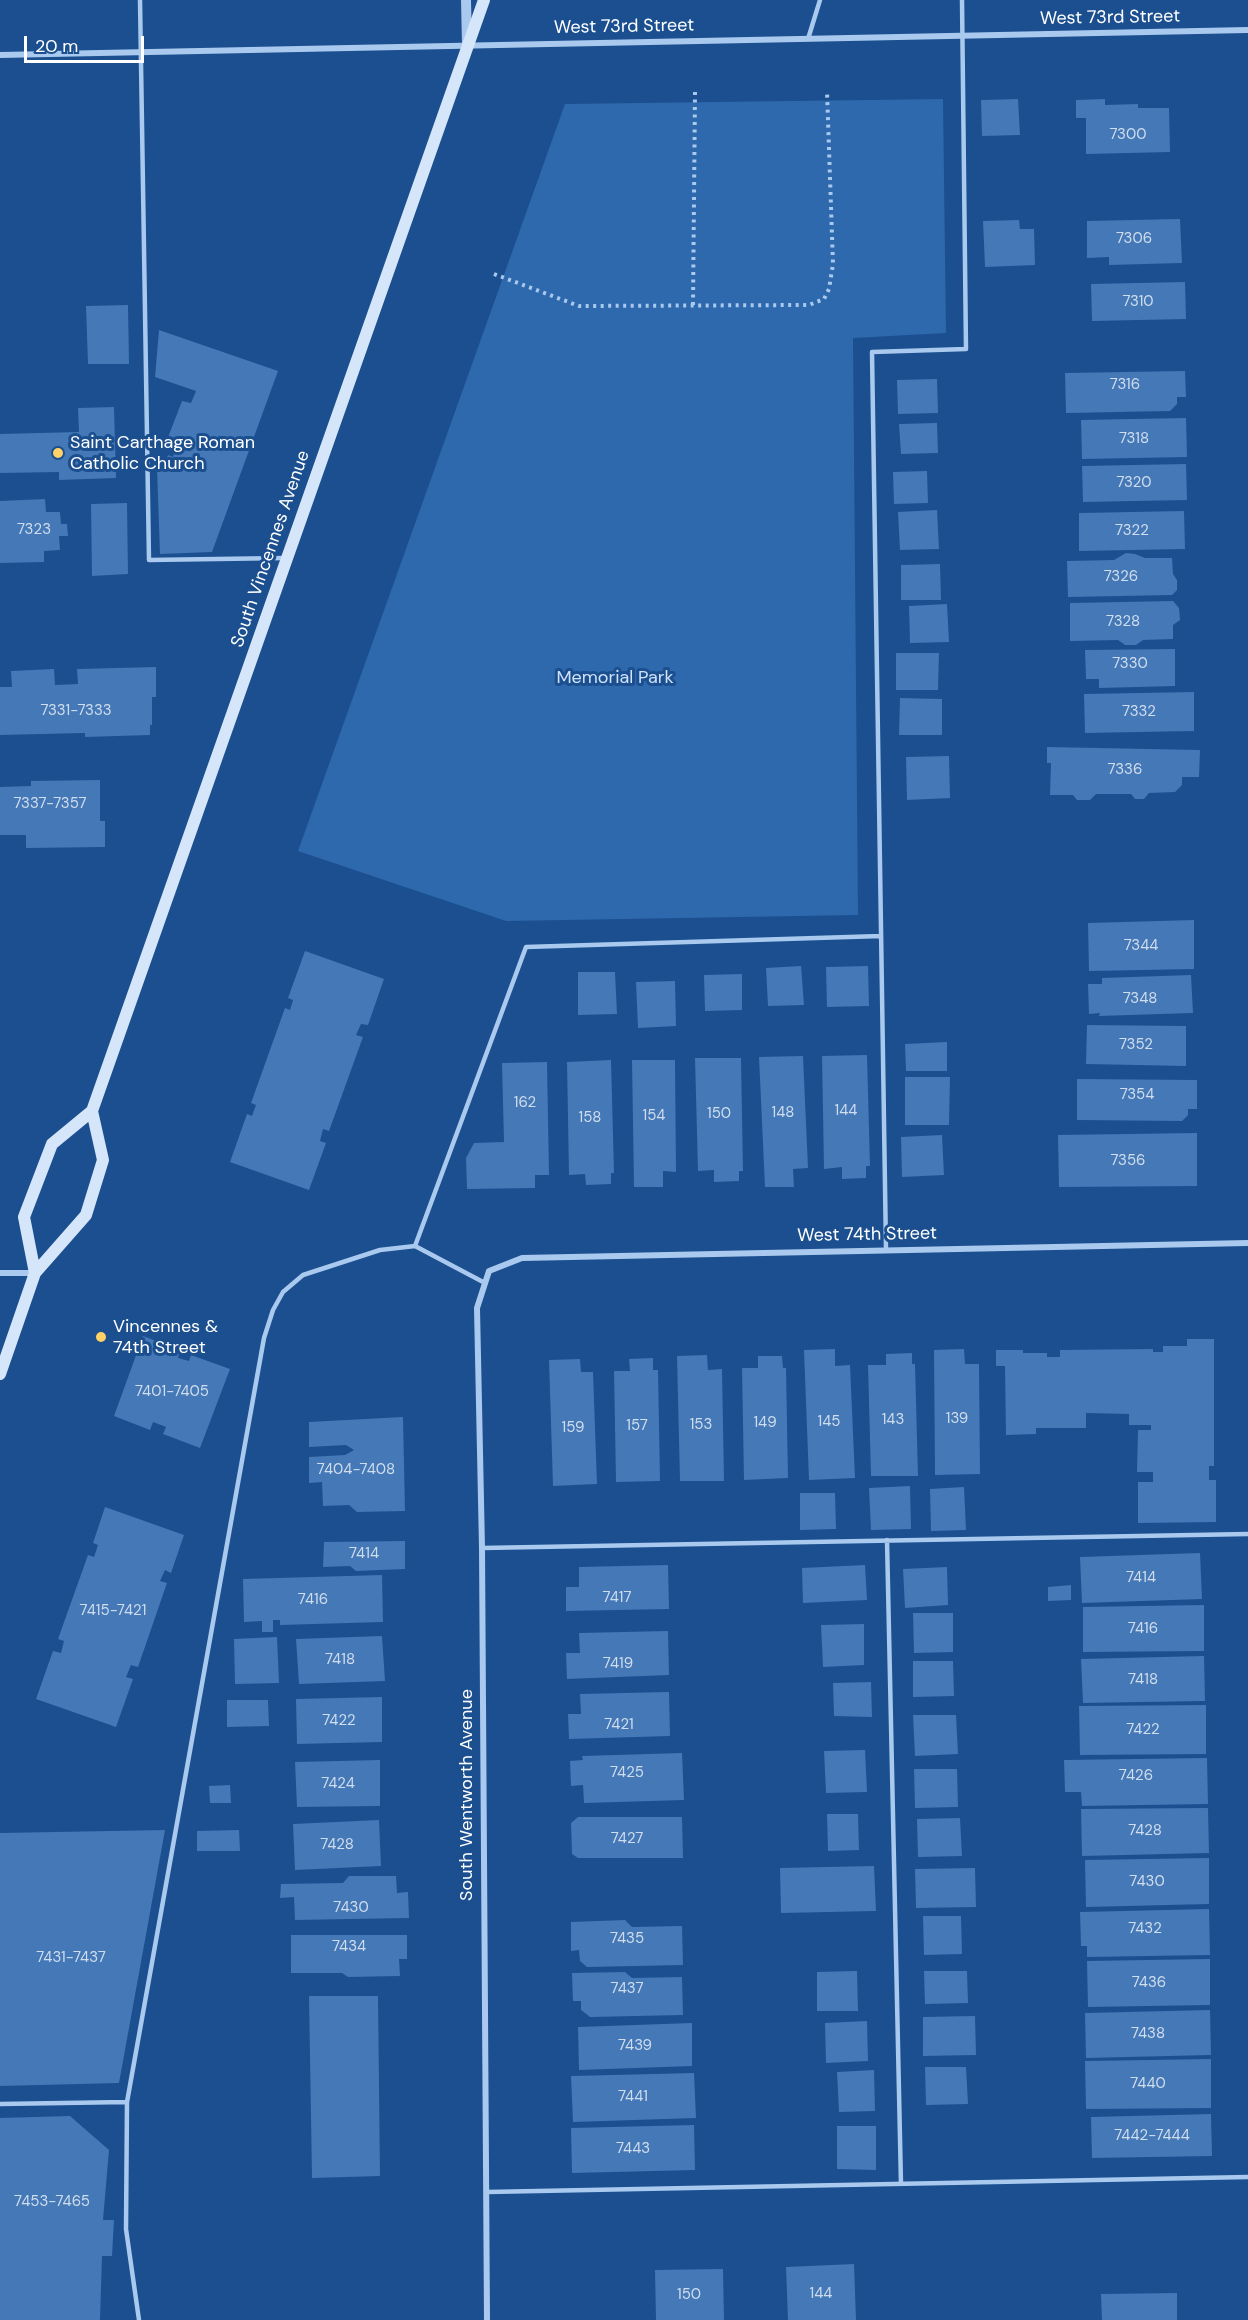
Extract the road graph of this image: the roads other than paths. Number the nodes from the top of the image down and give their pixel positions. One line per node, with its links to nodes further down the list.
1 (140, 0): 10 (lane)
2 (466, 0): 9 (street)
3 (484, 0): 9 (main road, South Vincennes Avenue)
4 (820, 0): 8 (lane)
5 (962, 0): 7 (lane)
6 (1248, 30): 7 (street, West 73rd Street)
7 (962, 36): 8 (street, West 73rd Street); 13 (lane)
8 (808, 39): 9 (street, West 73rd Street)
9 (467, 46): 10 (street, West 73rd Street); 12 (main road, South Vincennes Avenue)
10 (141, 52): 11 (street, West 73rd Street); 12 (lane)
11 (0, 55)
12 (287, 558): 14 (main road, South Vincennes Avenue)
13 (881, 936): 16 (lane); 17 (lane)
14 (92, 1111): 20 (main road); 20 (main road)
15 (1248, 1243): 17 (street, West 74th Street)
16 (415, 1246): 21 (lane); 26 (lane)
17 (886, 1250): 18 (street, West 74th Street)
18 (489, 1271): 21 (street, South Wentworth Avenue)
19 (0, 1273): 20 (street)
20 (35, 1274): 22 (main road)
21 (485, 1283): 25 (street, South Wentworth Avenue)
22 (0, 1374)
23 (1248, 1534): 24 (lane)
24 (887, 1540): 25 (lane); 29 (lane)
25 (482, 1548): 30 (street, South Wentworth Avenue)
26 (127, 2102): 27 (lane); 31 (lane)
27 (0, 2104)
28 (1248, 2177): 29 (lane)
29 (901, 2184): 30 (lane)
30 (487, 2192): 32 (street, South Wentworth Avenue)
31 (139, 2320)
32 (487, 2320)

